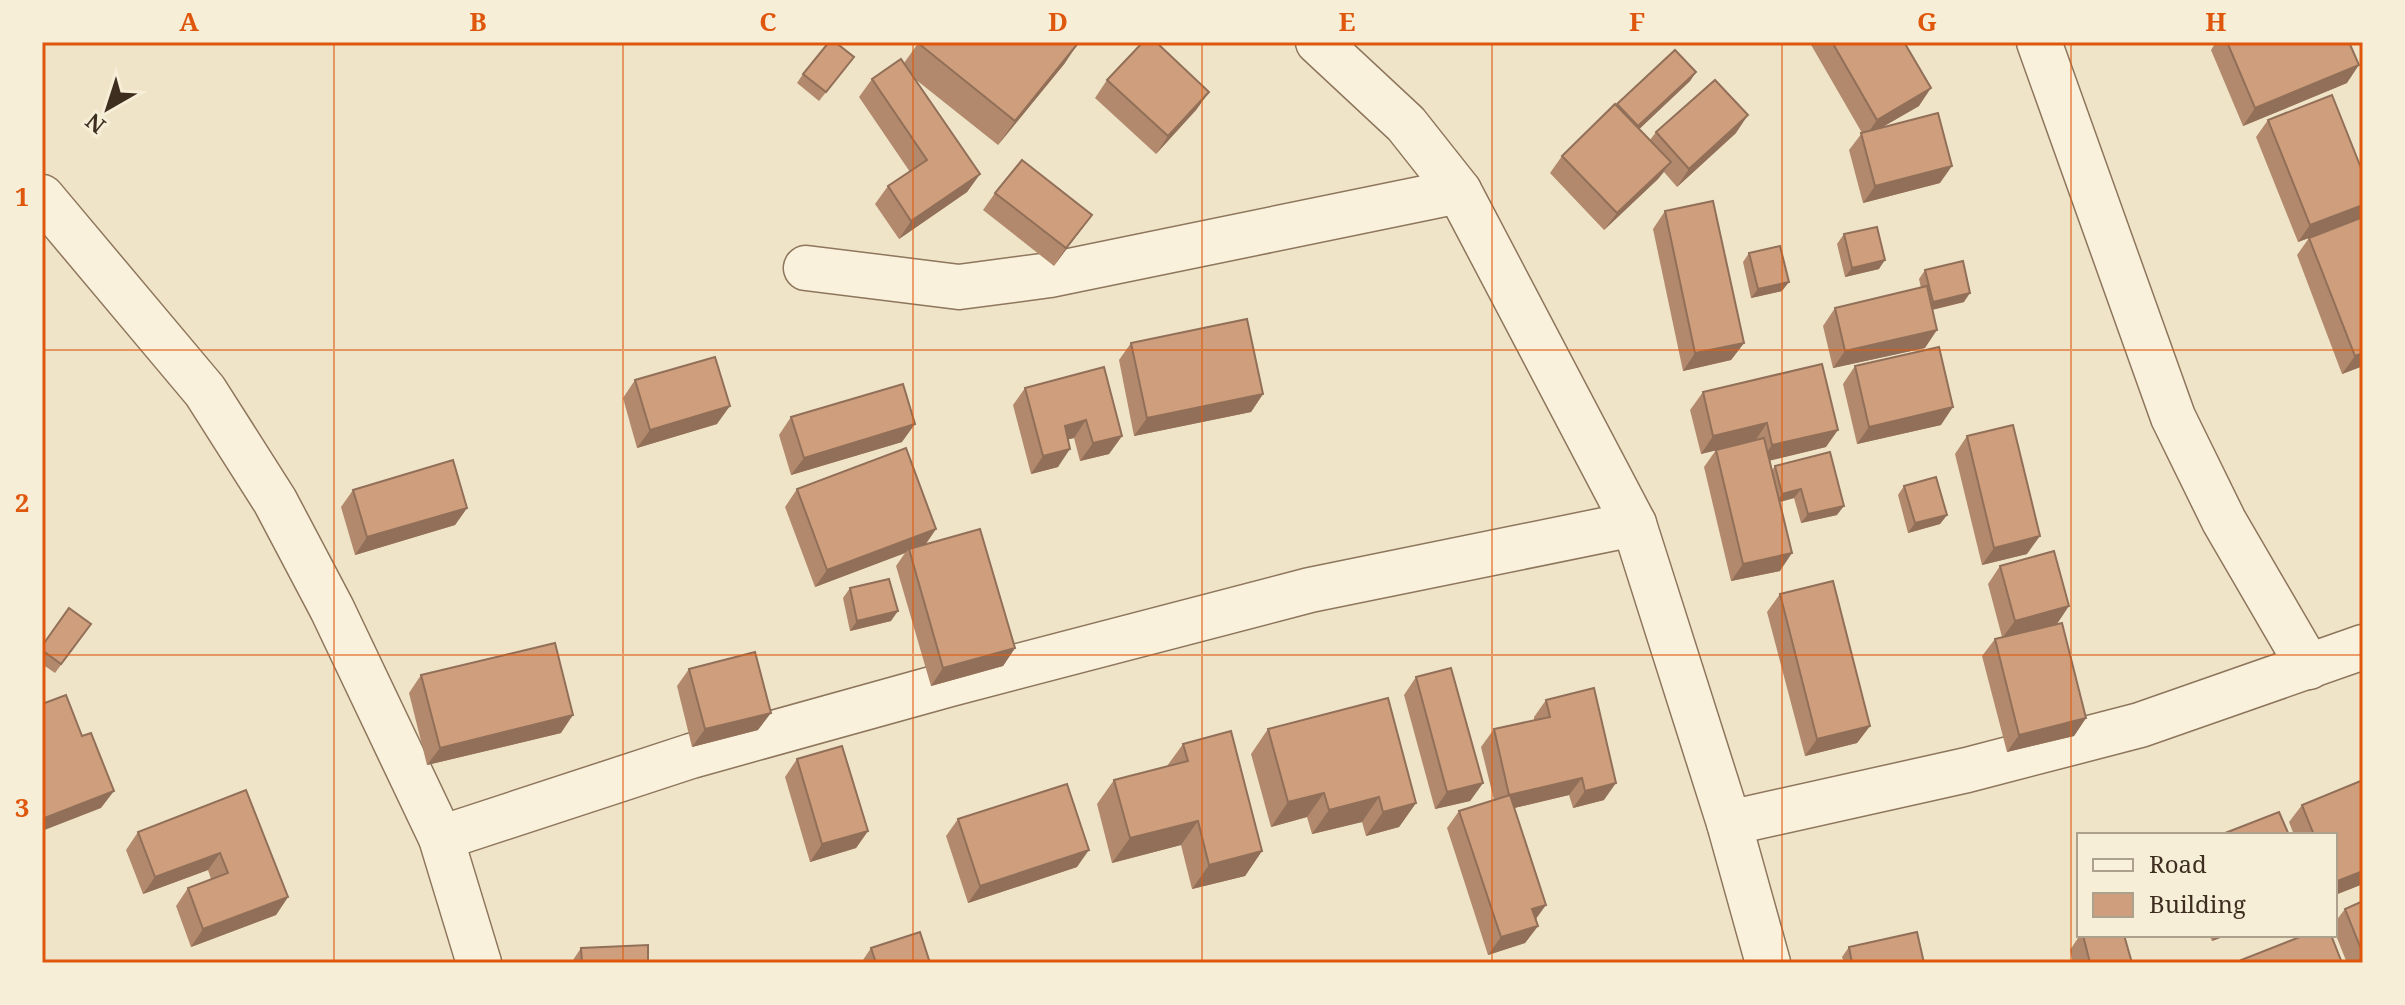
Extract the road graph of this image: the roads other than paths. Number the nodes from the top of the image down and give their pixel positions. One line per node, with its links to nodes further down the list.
1 (1318, 42): 3 (street)
2 (2039, 42): 8 (street)
3 (1459, 191): 5 (street); 6 (street)
4 (42, 197): 10 (street)
5 (806, 268)
6 (1634, 524): 9 (street); 10 (street)
7 (2363, 647): 8 (street)
8 (2309, 667): 9 (street)
9 (1729, 823): 12 (street)
10 (441, 838): 11 (street)
11 (479, 963)
12 (1768, 963)

